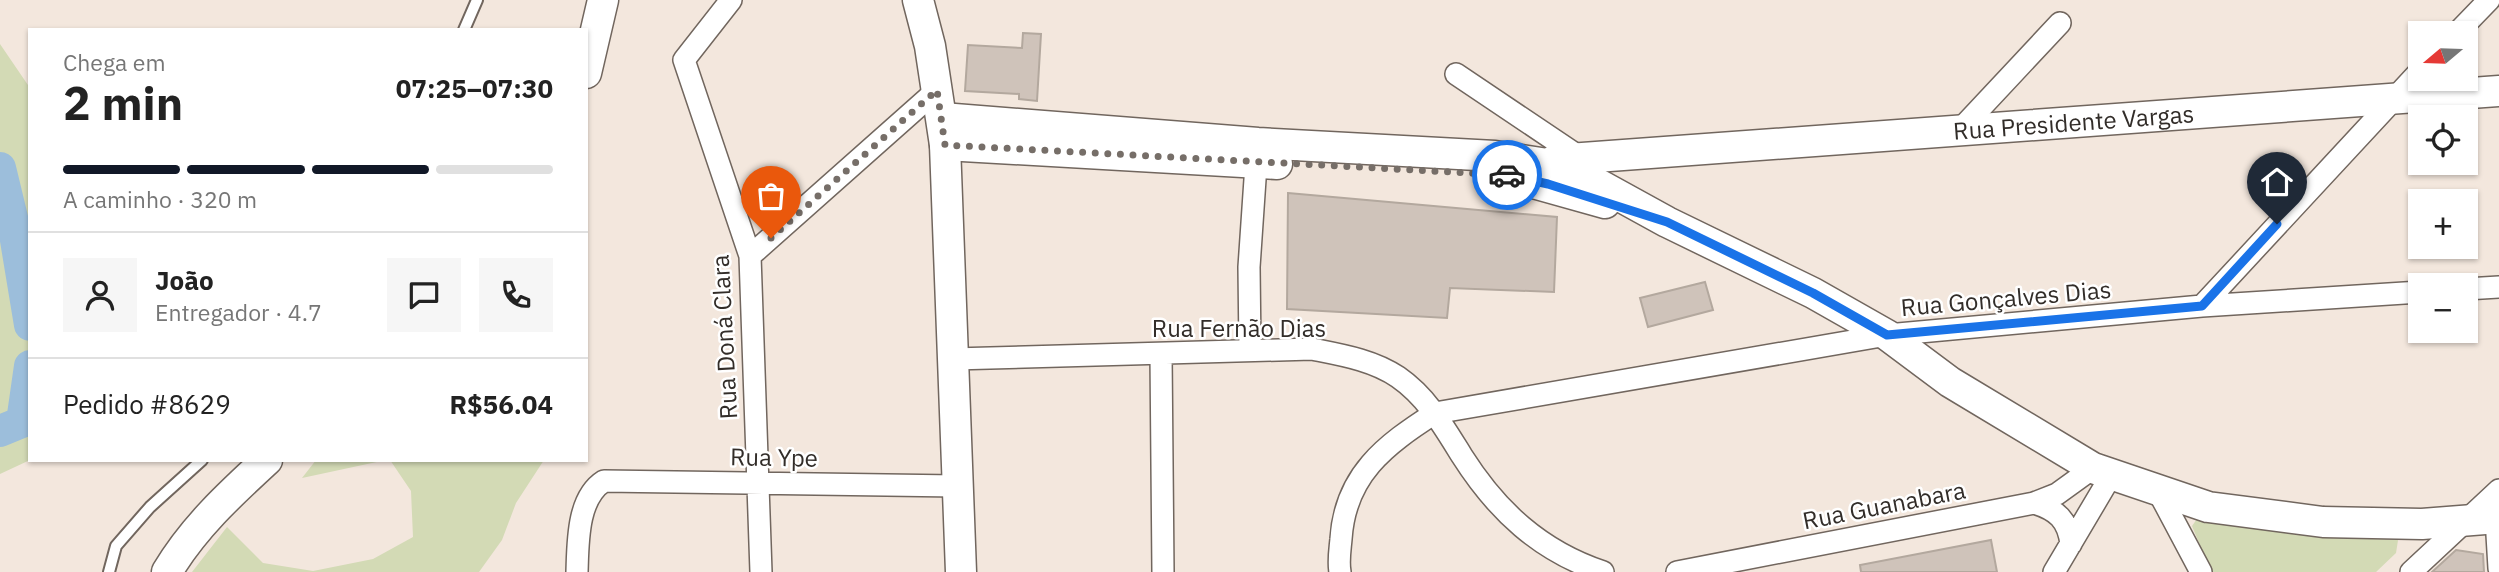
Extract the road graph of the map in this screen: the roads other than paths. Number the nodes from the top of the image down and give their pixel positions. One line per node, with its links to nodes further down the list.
1 (478, 0): 8 (lane)
2 (603, 0): 9 (main road)
3 (731, 0): 22 (street, Rua Doná Clara)
4 (918, 0): 14 (main road)
5 (2489, 0): 6 (street)
6 (2469, 21)
7 (2060, 23): 15 (street)
8 (465, 28)
9 (588, 64)
10 (1456, 74): 18 (street)
11 (2408, 83): 13 (street)
12 (2499, 92): 13 (main road, Rua Presidente Vargas)
13 (2390, 101): 15 (main road, Rua Presidente Vargas); 26 (street)
14 (941, 118): 16 (main road); 22 (street); 30 (main road)
15 (1958, 132): 17 (main road, Rua Presidente Vargas)
16 (1256, 153): 19 (main road); 28 (street)
17 (1640, 156): 18 (main road, Rua Presidente Vargas); 20 (main road)
18 (1585, 168): 19 (main road); 20 (main road)
19 (1546, 173): 21 (main road)
20 (1636, 205): 21 (main road)
21 (1667, 222): 27 (main road)
22 (750, 256): 35 (street, Rua Doná Clara)
23 (2499, 286): 24 (street)
24 (2478, 288)
25 (2408, 293): 26 (street, Rua Gonçalves Dias)
26 (2202, 306): 27 (street, Rua Gonçalves Dias)
27 (1887, 335): 31 (street, Rua Gonçalves Dias); 34 (main road)
28 (1250, 350): 29 (street, Rua Fernão Dias); 31 (street, Rua Fernão Dias)
29 (1161, 354): 30 (street, Rua Fernão Dias); 48 (street)
30 (953, 359): 36 (main road)
31 (1435, 413): 49 (street); 50 (street, Rua Fernão Dias)
32 (200, 462): 43 (lane)
33 (265, 462): 44 (main road)
34 (2103, 471): 37 (main road); 38 (street, Rua Guanabara); 40 (street)
35 (757, 483): 36 (street, Rua Ype); 45 (street, Rua Ype); 46 (street, Rua Doná Clara)
36 (957, 486): 47 (main road)
37 (2159, 493): 39 (main road); 53 (street)
38 (2034, 503): 40 (street); 41 (street, Rua Guanabara)
39 (2490, 512): 42 (street); 54 (street)
40 (2071, 544): 52 (street)
41 (1728, 567): 51 (street, Rua Guanabara)
42 (2499, 568)
43 (109, 572)
44 (167, 572)
45 (577, 572)
46 (761, 572)
47 (961, 572)
48 (1163, 572)
49 (1340, 572)
50 (1603, 572)
51 (1677, 572)
52 (2054, 572)
53 (2201, 572)
54 (2411, 572)

